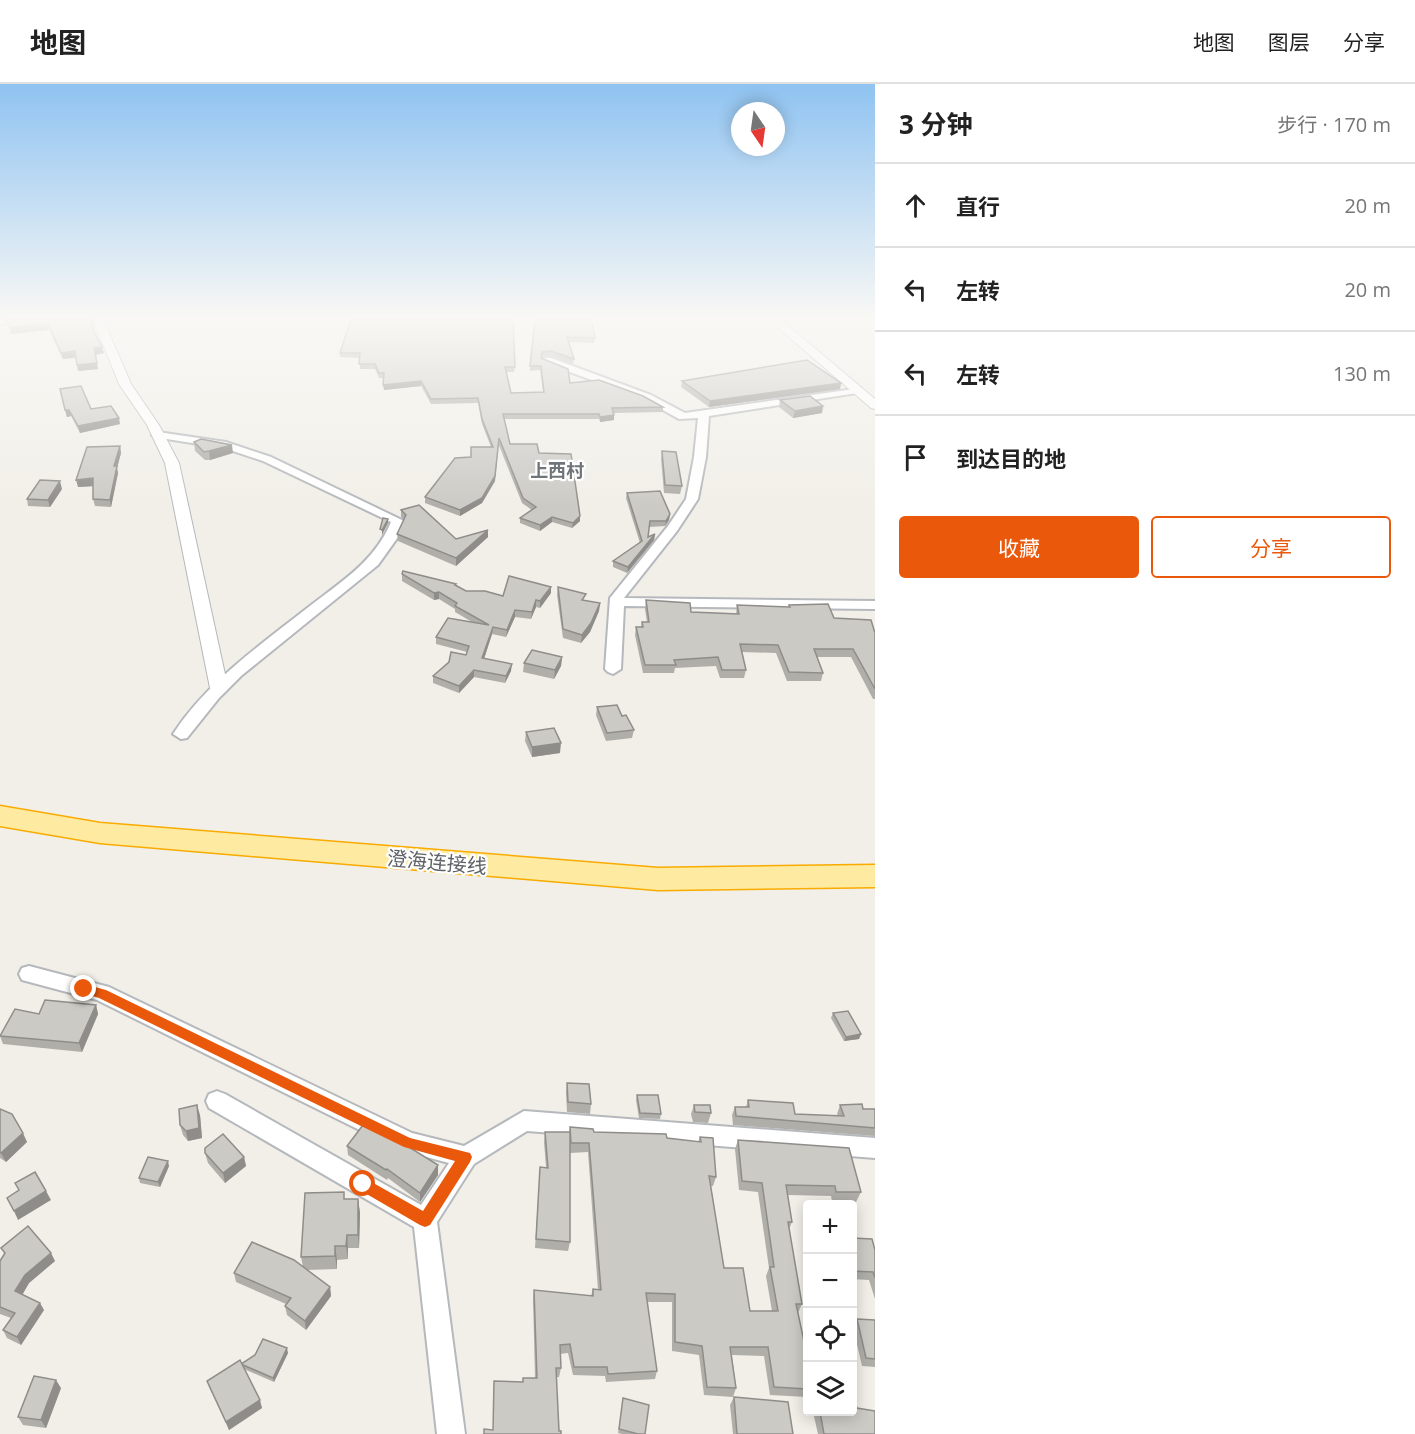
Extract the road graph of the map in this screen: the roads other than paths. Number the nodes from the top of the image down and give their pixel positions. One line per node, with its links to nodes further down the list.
1 (124, 382): 7 (street)
2 (606, 382): 6 (street)
3 (848, 382): 4 (street)
4 (857, 390): 5 (street); 6 (street)
5 (875, 405)
6 (704, 413): 8 (street)
7 (158, 435): 11 (street); 11 (street)
8 (617, 602): 9 (street); 10 (street)
9 (875, 605)
10 (613, 669)
11 (219, 688): 12 (street)
12 (181, 734)
13 (0, 816): 15 (highway, 澄海连接线)
14 (0, 831): 16 (highway, 澄海连接线)
15 (875, 876)
16 (875, 892)
17 (28, 974): 20 (street)
18 (217, 1101): 21 (street)
19 (875, 1148): 20 (street)
20 (466, 1157): 21 (street)
21 (425, 1220): 22 (street)
22 (451, 1434)

